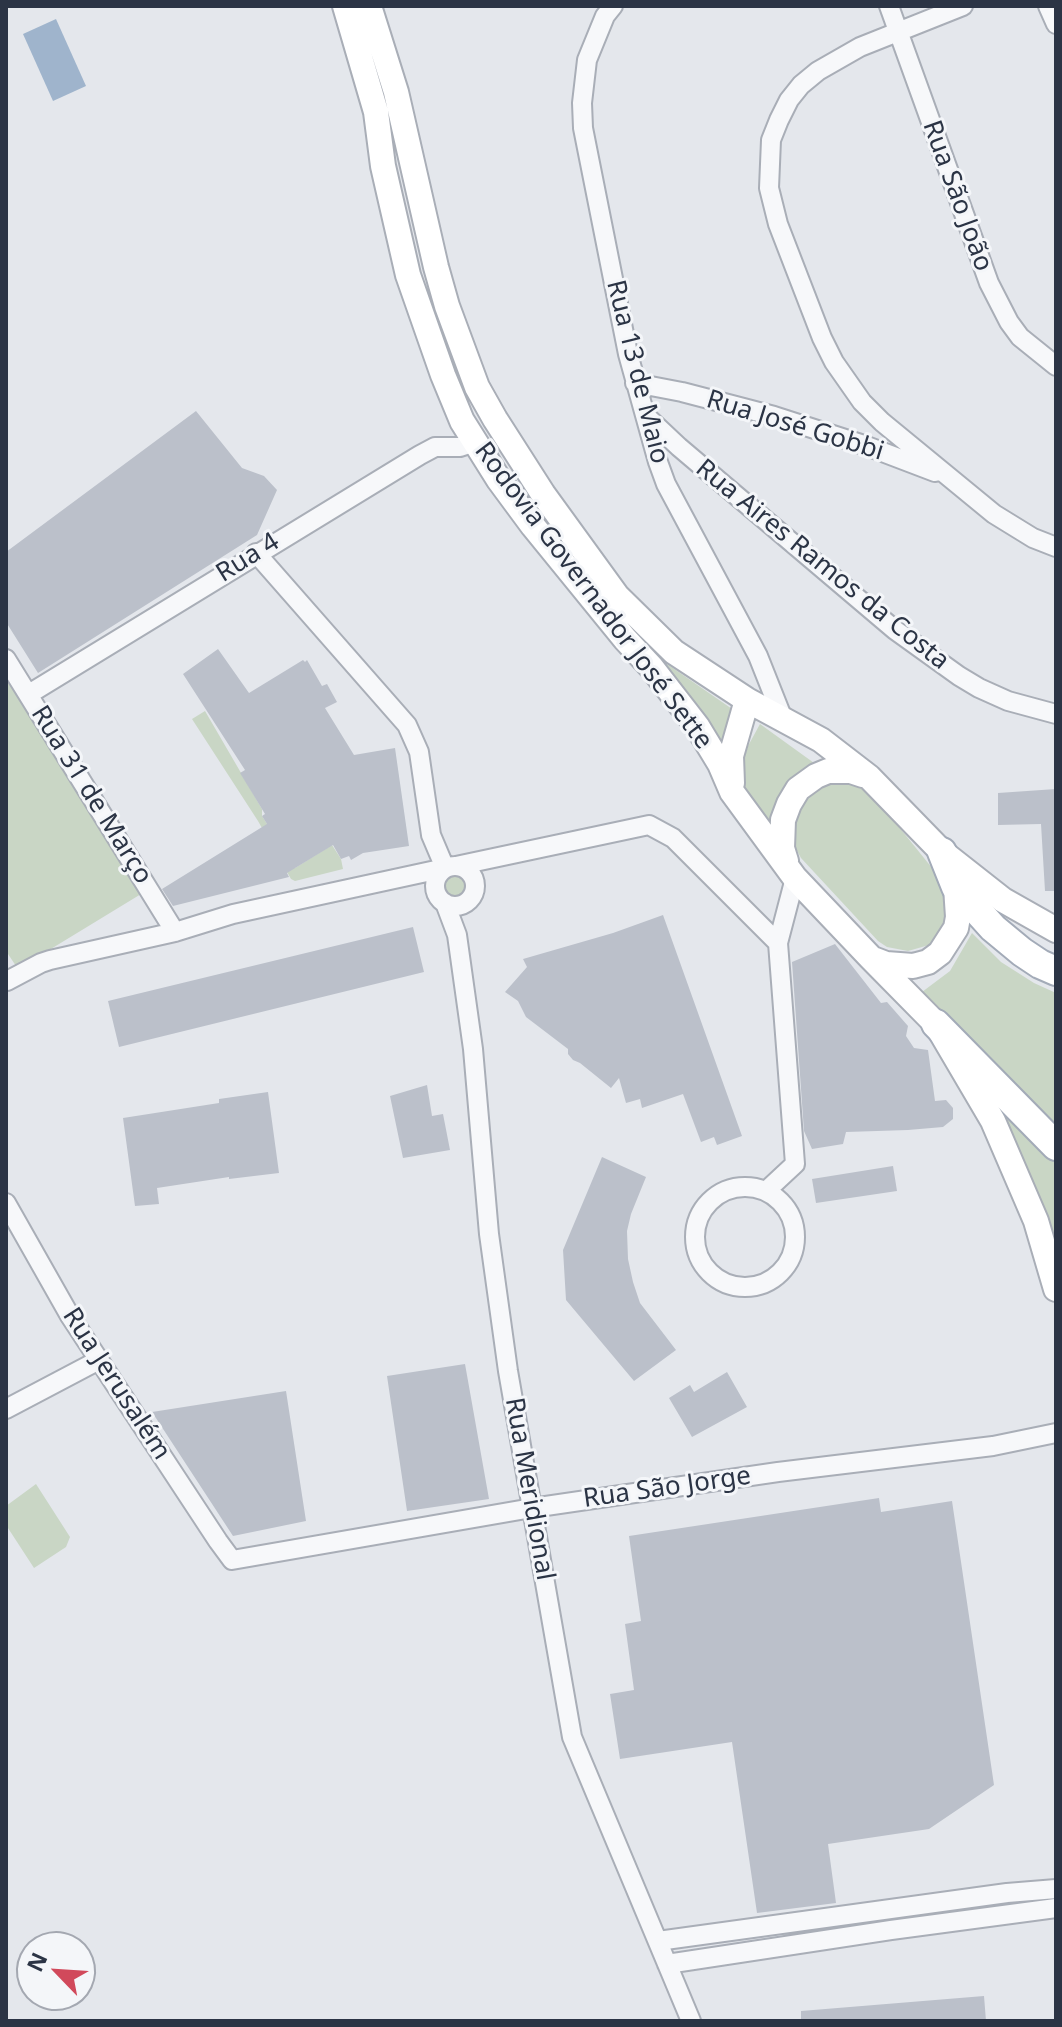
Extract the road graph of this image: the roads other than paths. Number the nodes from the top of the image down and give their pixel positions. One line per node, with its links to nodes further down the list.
1 (345, 6): 14 (main road, Rodovia Governador José Sette)
2 (599, 6): 10 (street)
3 (613, 6): 10 (street, Rua 13 de Maio)
4 (889, 6): 9 (street, Rua São João)
5 (963, 6): 9 (street)
6 (1048, 6): 8 (street)
7 (376, 11): 16 (main road, Rodovia Governador José Sette)
8 (1056, 24)
9 (898, 33): 11 (street, Rua São João); 15 (street)
10 (587, 60): 12 (street, Rua 13 de Maio)
11 (1056, 366)
12 (635, 383): 13 (street, Rua 13 de Maio); 15 (street, Rua José Gobbi)
13 (644, 414): 22 (street, Rua Aires Ramos da Costa); 23 (street, Rua 13 de Maio)
14 (475, 442): 16 (main road); 18 (street, Rua 4); 25 (main road, Rodovia Governador José Sette)
15 (952, 479): 17 (street)
16 (543, 494): 21 (main road, Rodovia Governador José Sette)
17 (1056, 547)
18 (256, 553): 20 (street, Rua 4); 28 (street)
19 (6, 659): 20 (street, Rua 31 de Março)
20 (29, 694): 34 (street, Rua 31 de Março)
21 (747, 700): 23 (main road, Rodovia Governador José Sette); 25 (main road)
22 (1056, 714)
23 (783, 719): 24 (main road, Rodovia Governador José Sette)
24 (869, 777): 26 (main road, Rodovia Governador José Sette); 29 (main road)
25 (732, 792): 29 (main road, Rodovia Governador José Sette)
26 (942, 852): 30 (main road); 33 (main road, Rodovia Governador José Sette)
27 (490, 857): 28 (street); 31 (street); 36 (street)
28 (450, 867): 31 (street); 32 (street); 34 (street)
29 (795, 878): 36 (street); 37 (main road, Rodovia Governador José Sette)
30 (956, 887): 37 (main road); 38 (main road)
31 (473, 892): 32 (street); 35 (street)
32 (445, 903): 35 (street, Rua Meridional)
33 (1056, 930)
34 (175, 932): 39 (street)
35 (457, 935): 48 (street, Rua Meridional)
36 (778, 943): 42 (street)
37 (871, 958): 40 (main road, Rodovia Governador José Sette)
38 (1056, 971)
39 (7, 981)
40 (936, 1024): 41 (main road); 44 (main road, Rodovia Governador José Sette)
41 (1056, 1146)
42 (766, 1191): 42 (street)
43 (6, 1203): 45 (street, Rua Jerusalém)
44 (1056, 1289)
45 (99, 1360): 46 (street); 49 (street, Rua Jerusalém)
46 (6, 1409)
47 (1056, 1433): 48 (street, Rua São Jorge)
48 (532, 1508): 49 (street, Rua São Jorge); 52 (street, Rua Meridional)
49 (232, 1560)
50 (1056, 1889): 52 (street)
51 (1056, 1908): 53 (street)
52 (658, 1941): 53 (street, Rua Meridional)
53 (667, 1964): 54 (street, Rua Meridional)
54 (691, 2021)

